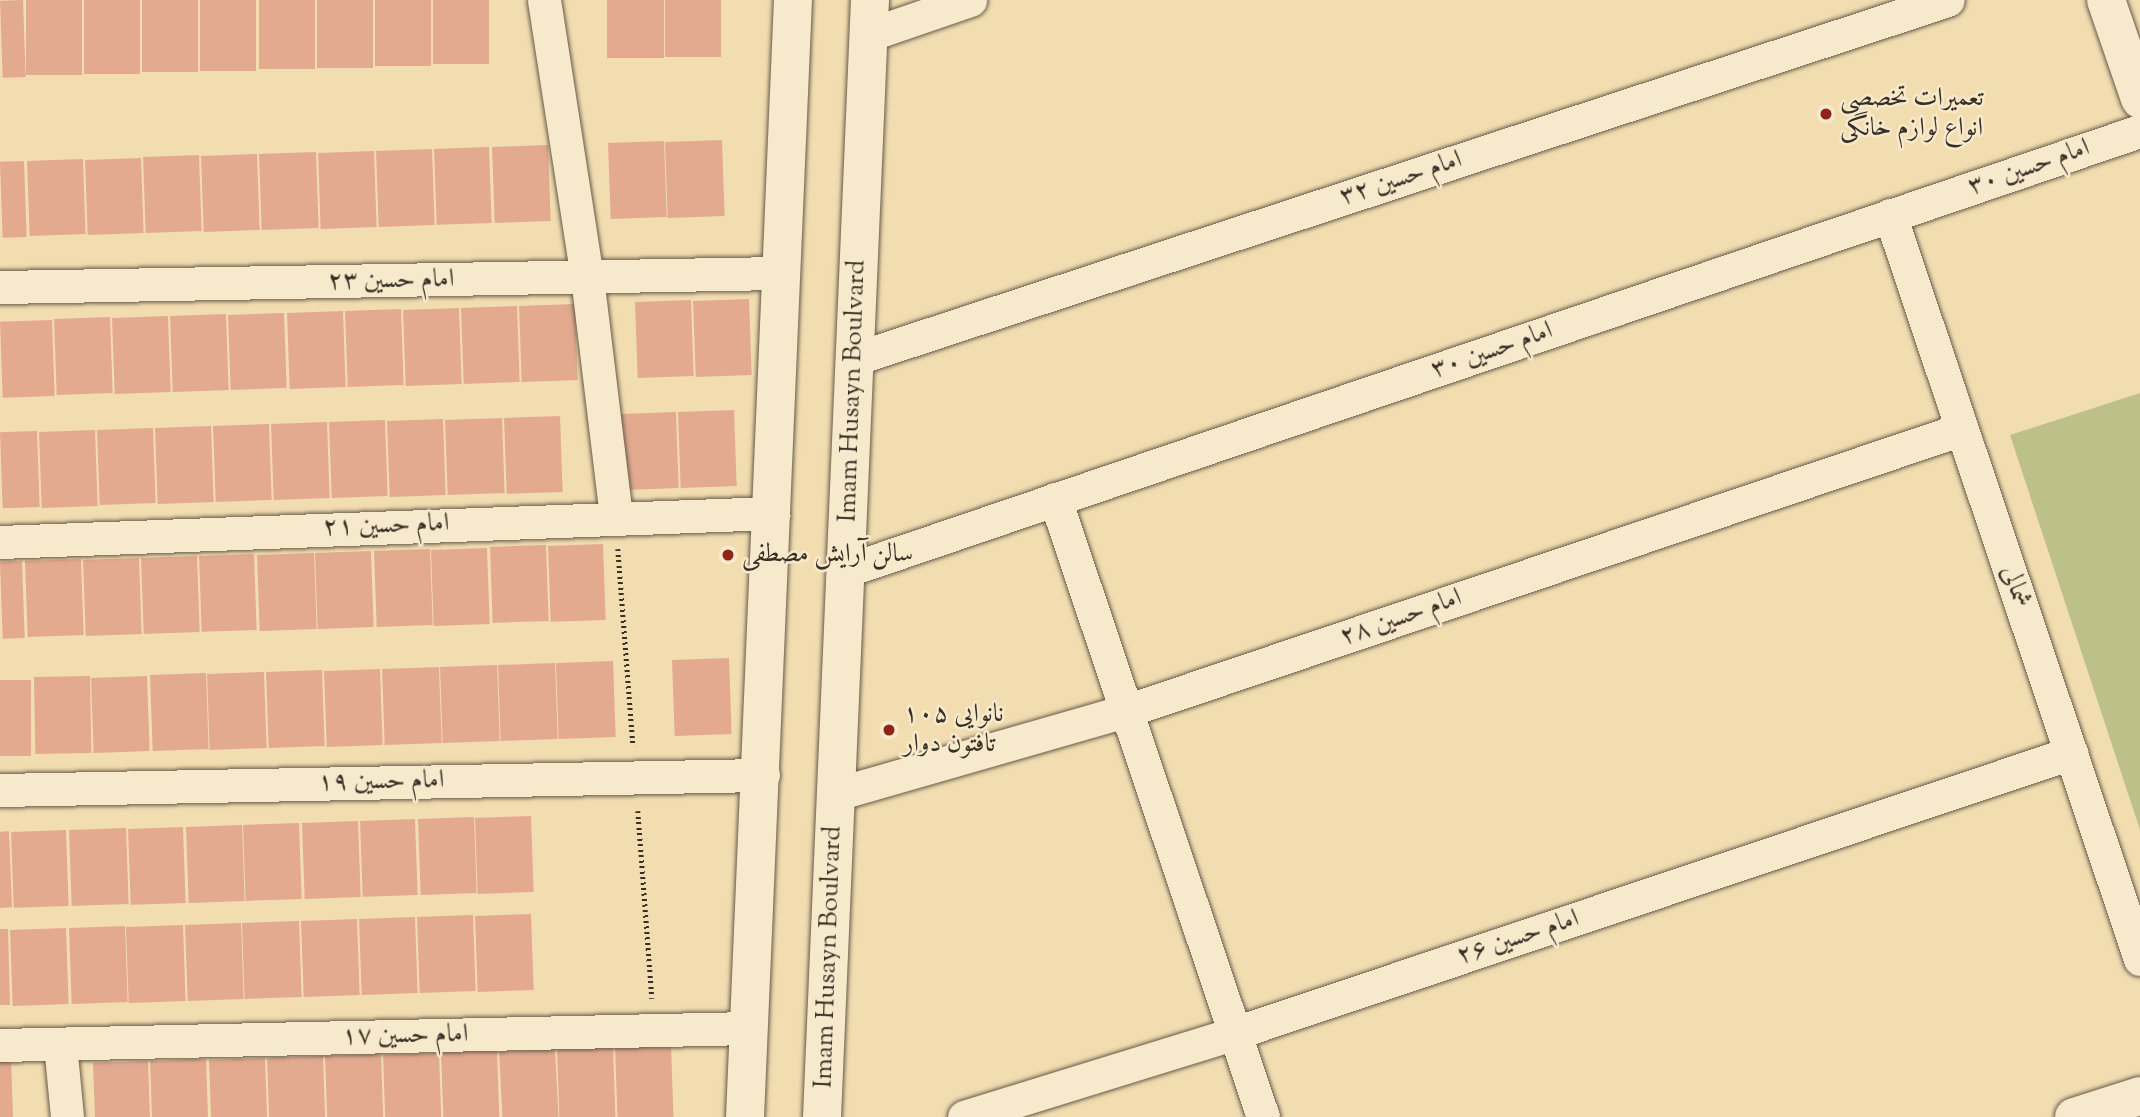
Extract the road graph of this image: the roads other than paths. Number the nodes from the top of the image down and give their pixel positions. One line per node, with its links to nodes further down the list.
1 (544, 0): 11 (street)
2 (793, 0): 10 (main road)
3 (970, 0): 6 (street)
4 (1948, 0): 13 (street, امام حسین ۳۲)
5 (2106, 0): 7 (main road)
6 (869, 17): 13 (main road, Imam Husayn Boulvard)
7 (2140, 99)
8 (2140, 131): 9 (street, امام حسین ۳۰)
9 (1890, 215): 14 (street, شمالی); 15 (street, امام حسین ۳۰)
10 (782, 273): 11 (street, امام حسین ۲۳); 16 (main road)
11 (587, 277): 12 (street, امام حسین ۲۳); 17 (street)
12 (0, 288)
13 (854, 359): 19 (main road, Imam Husayn Boulvard)
14 (1962, 429): 20 (street, امام حسین ۲۸); 21 (street, شمالی)
15 (1055, 499): 19 (street, امام حسین ۳۰); 20 (street)
16 (773, 513): 17 (street, امام حسین ۲۱); 22 (main road)
17 (615, 516): 18 (street, امام حسین ۲۱)
18 (0, 542)
19 (845, 571): 24 (main road, Imam Husayn Boulvard)
20 (1126, 710): 24 (street, امام حسین ۲۸); 27 (street)
21 (2071, 753): 25 (street, شمالی); 27 (street, امام حسین ۲۶)
22 (763, 775): 23 (street, امام حسین ۱۹); 26 (main road)
23 (0, 790)
24 (836, 794): 33 (main road, Imam Husayn Boulvard)
25 (2140, 959)
26 (750, 1028): 28 (street, امام حسین ۱۷); 32 (main road)
27 (1235, 1033): 34 (street, امام حسین ۲۶); 35 (street)
28 (60, 1044): 29 (street, امام حسین ۱۷); 31 (street)
29 (0, 1045)
30 (2140, 1096): 36 (main road)
31 (67, 1117)
32 (746, 1117)
33 (822, 1117)
34 (964, 1117)
35 (1263, 1117)
36 (2074, 1117)

